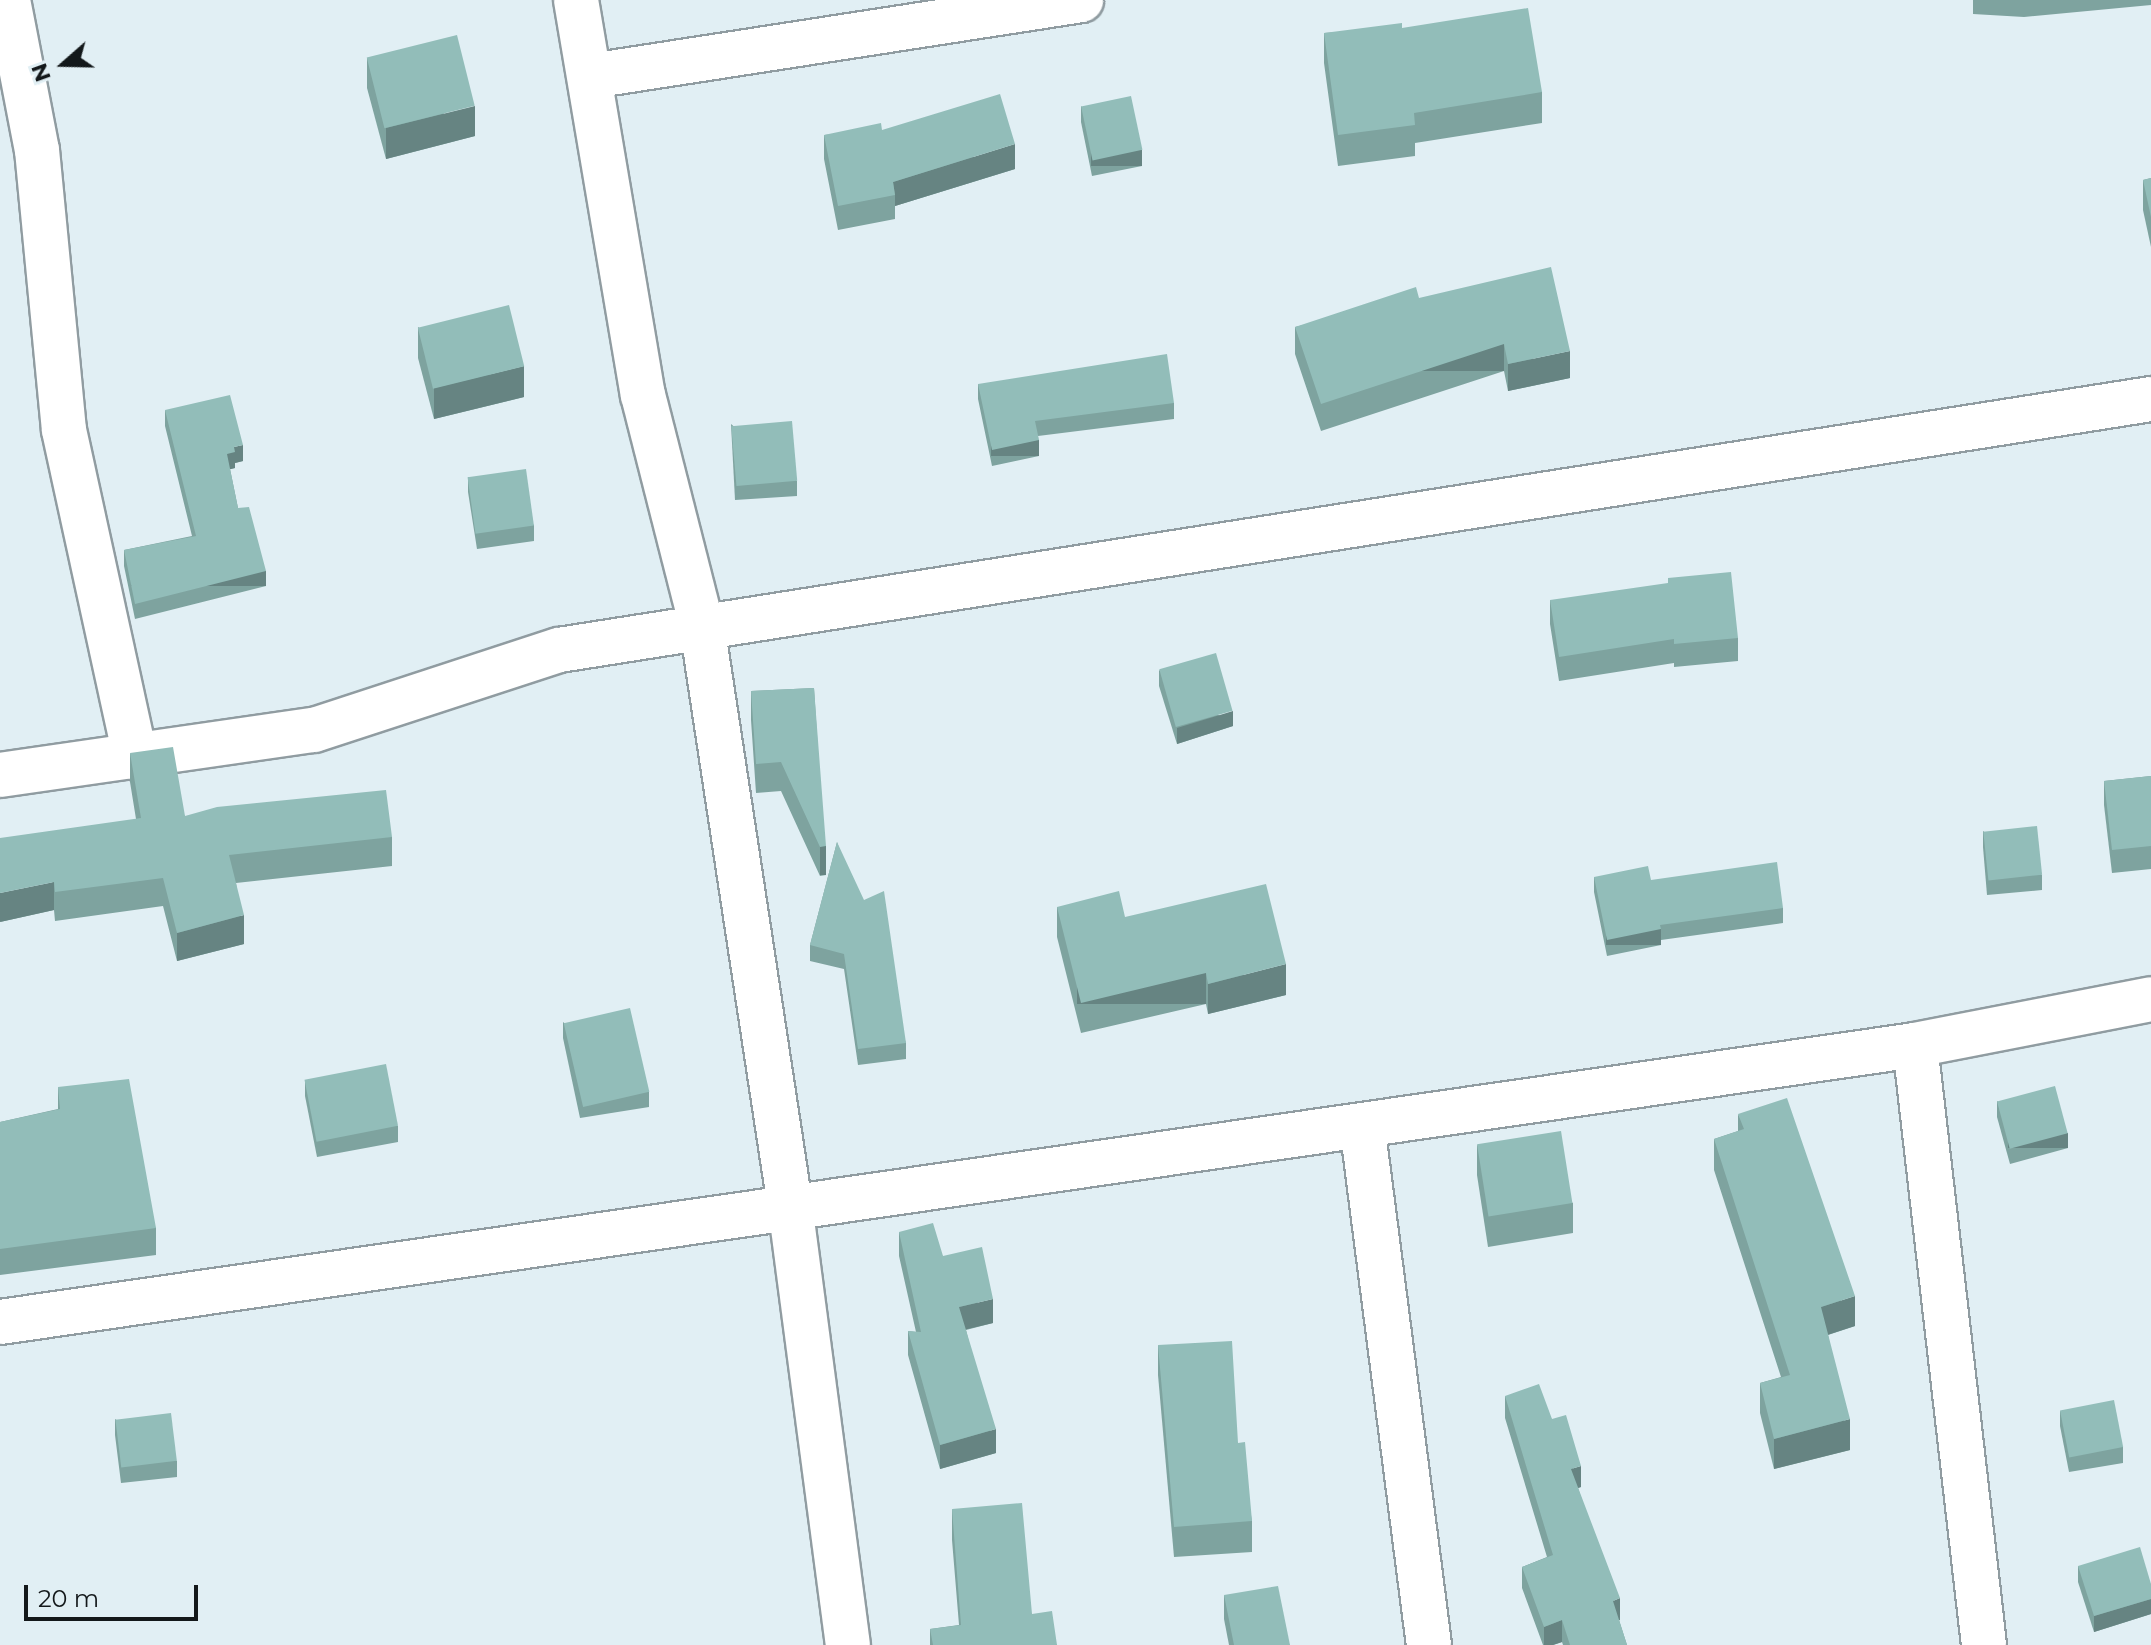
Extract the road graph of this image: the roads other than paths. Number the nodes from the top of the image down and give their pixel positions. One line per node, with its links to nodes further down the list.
1 (8, 0): 7 (street)
2 (576, 0): 4 (street)
3 (1081, 0): 4 (street)
4 (591, 76): 6 (street)
5 (2151, 399): 6 (street)
6 (702, 626): 7 (street); 12 (street)
7 (135, 757): 8 (street)
8 (0, 775)
9 (2151, 999): 10 (street)
10 (1915, 1045): 11 (street); 16 (street)
11 (1362, 1125): 12 (street); 15 (street)
12 (790, 1205): 13 (street); 14 (street)
13 (0, 1322)
14 (848, 1645)
15 (1429, 1645)
16 (1984, 1645)

